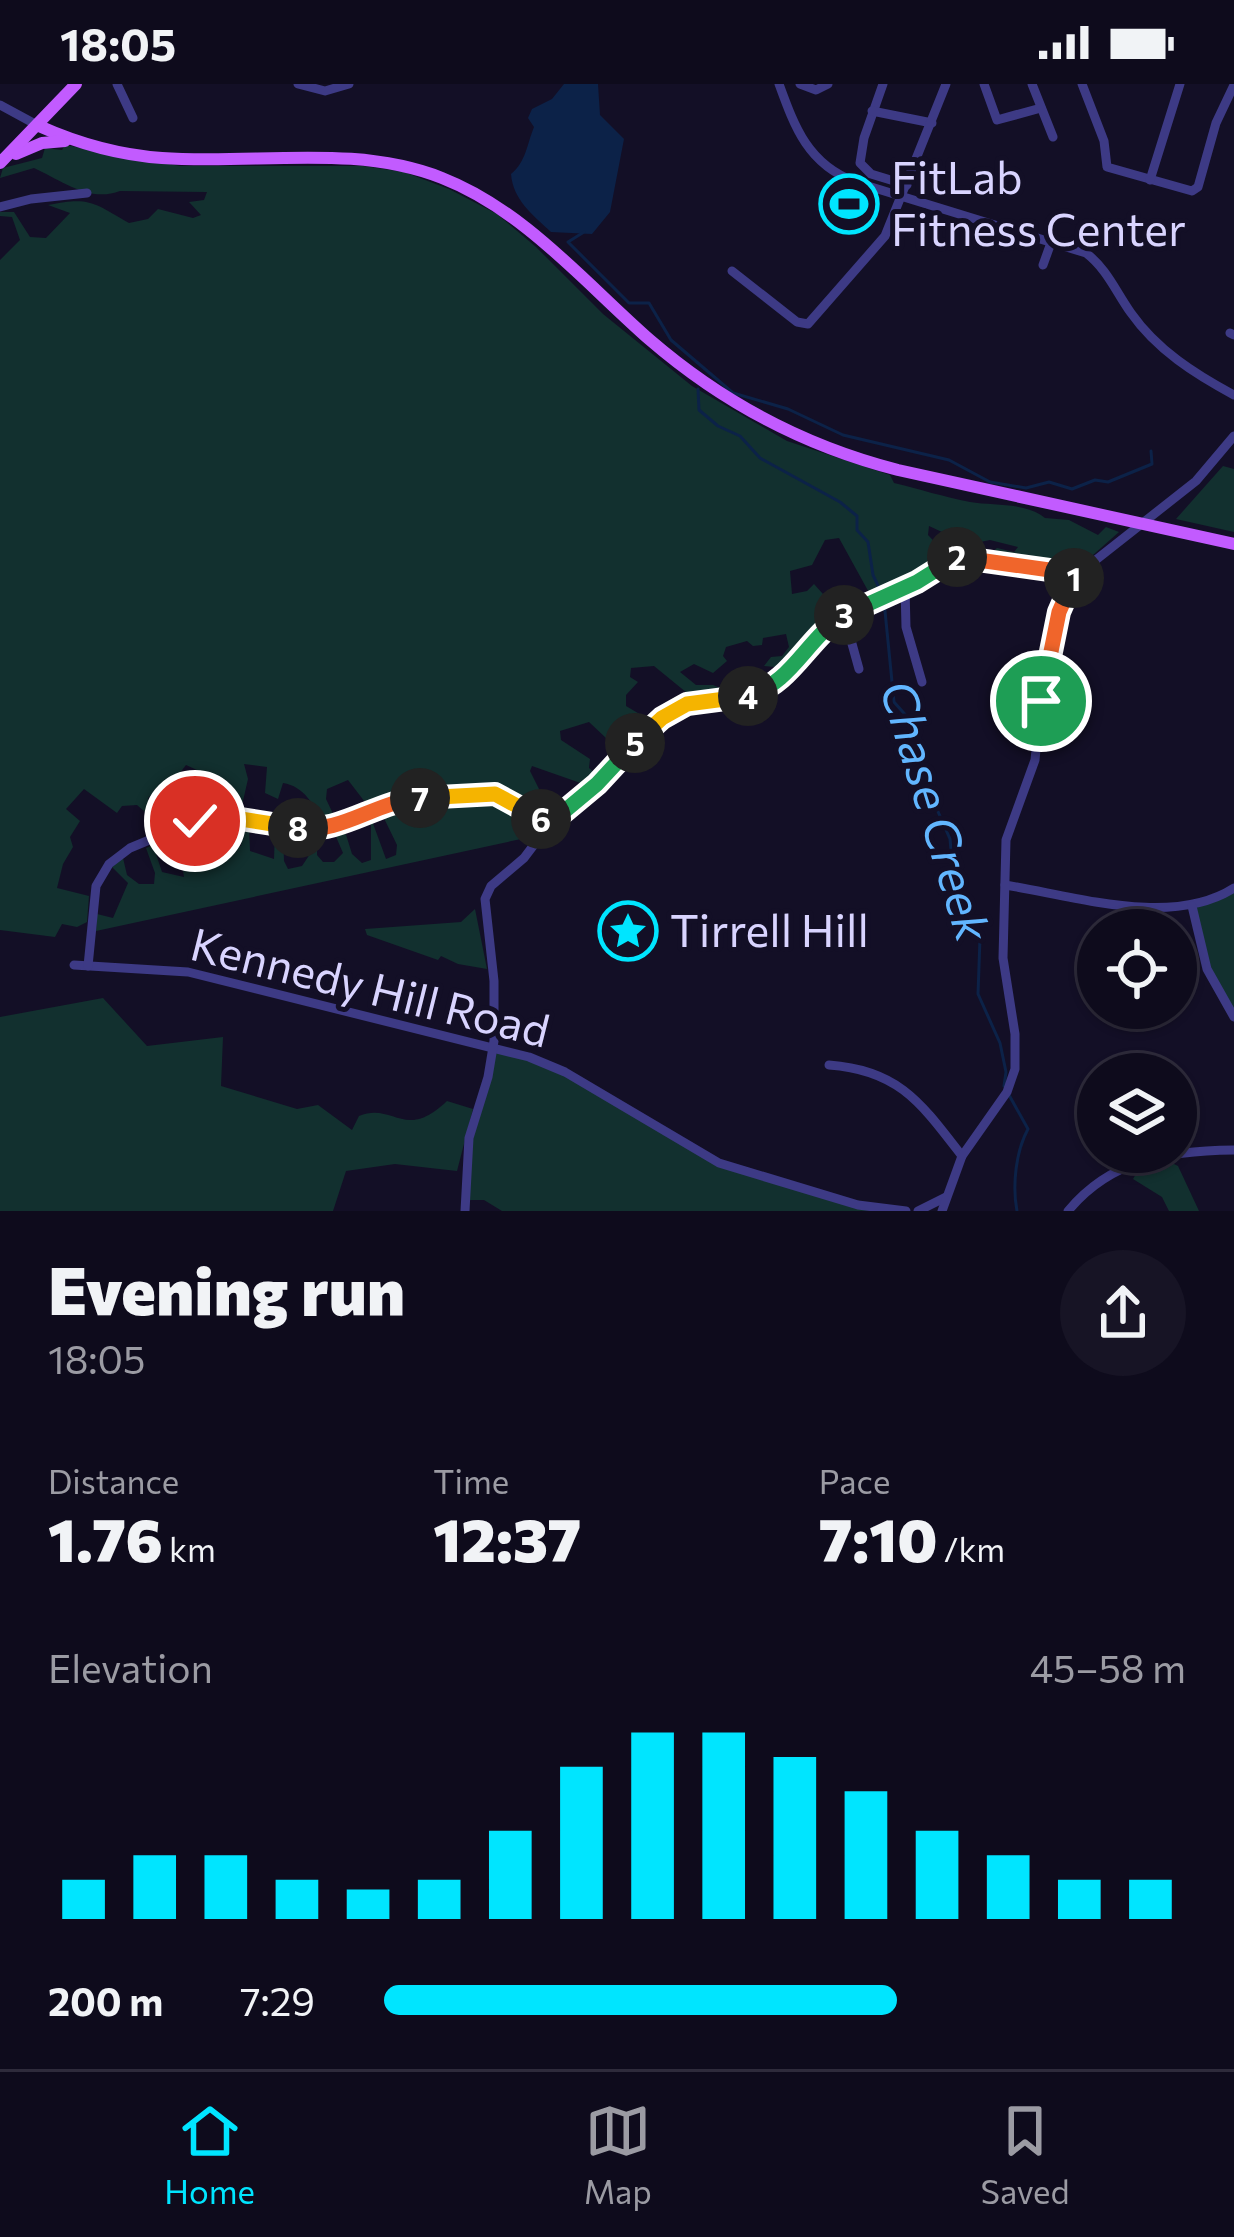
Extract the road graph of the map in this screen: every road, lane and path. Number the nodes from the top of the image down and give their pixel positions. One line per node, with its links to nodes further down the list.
1 (76, 84): 15 (main road)
2 (117, 84): 19 (street)
3 (298, 84): 4 (street)
4 (349, 84)
5 (778, 84): 26 (street)
6 (800, 84): 7 (street)
7 (828, 84)
8 (883, 84): 18 (street)
9 (946, 84): 21 (street)
10 (984, 84): 17 (street)
11 (1032, 84): 17 (street)
12 (1082, 84): 25 (street)
13 (1180, 84): 25 (street)
14 (1234, 85): 25 (street)
15 (62, 101): 20 (main road); 22 (main road)
16 (0, 105): 20 (street)
17 (1042, 108): 23 (street)
18 (872, 111): 21 (street); 26 (street)
19 (133, 118)
20 (41, 123): 22 (main road); 24 (main road)
21 (932, 123): 26 (street)
22 (73, 137): 24 (main road); 35 (main road)
23 (1053, 137)
24 (0, 164)
25 (1150, 180)
26 (905, 191): 29 (street); 31 (street)
27 (87, 194): 28 (street)
28 (0, 207)
29 (1052, 240): 30 (street); 32 (street)
30 (1043, 265)
31 (732, 271)
32 (1234, 395)
33 (1234, 436): 34 (street)
34 (1166, 507): 35 (street); 36 (street)
35 (1143, 524): 36 (main road); 38 (street)
36 (1173, 531): 37 (main road)
37 (1234, 544)
38 (1078, 574): 39 (street); 44 (street)
39 (905, 588): 40 (street); 42 (street)
40 (844, 615): 41 (street); 43 (street)
41 (859, 669)
42 (922, 682)
43 (549, 824): 48 (street); 50 (street)
44 (1005, 885): 46 (street); 53 (street)
45 (1234, 888): 46 (street)
46 (1192, 906): 49 (street)
47 (74, 965): 48 (street, Kennedy Hill Road)
48 (88, 966): 50 (street, Kennedy Hill Road)
49 (1234, 1016)
50 (494, 1048): 55 (street); 56 (street, Kennedy Hill Road)
51 (829, 1065): 53 (street)
52 (1234, 1150): 59 (street)
53 (962, 1156): 54 (street)
54 (946, 1197): 57 (street); 58 (street)
55 (465, 1211)
56 (906, 1211)
57 (918, 1211)
58 (942, 1211)
59 (1068, 1211)

